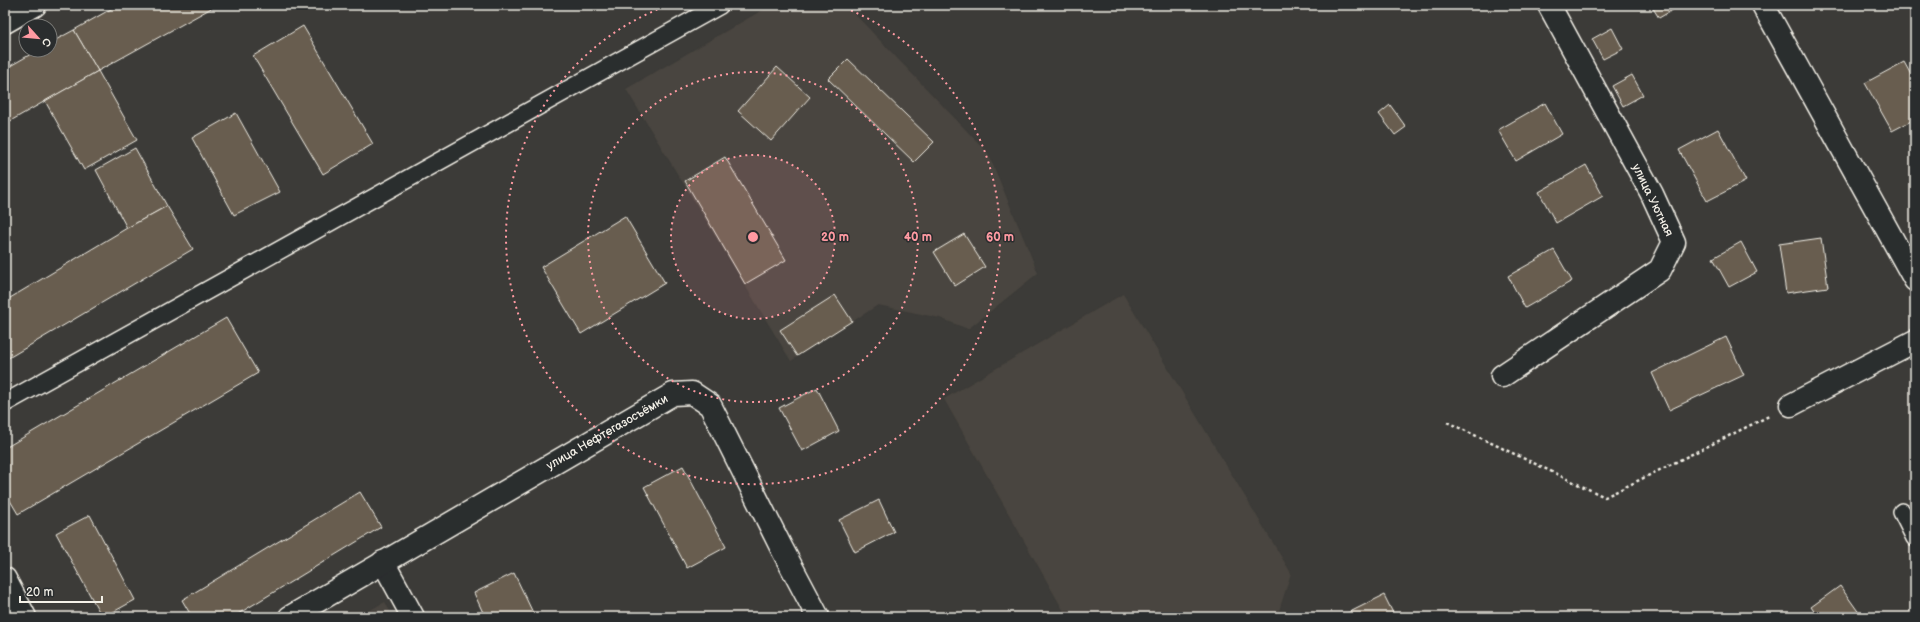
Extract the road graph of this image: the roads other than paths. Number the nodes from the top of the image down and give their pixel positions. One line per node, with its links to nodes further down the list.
1 (34, 5): 5 (street)
2 (720, 5): 9 (lane)
3 (1549, 5): 8 (street, улица Уютная)
4 (1763, 5): 6 (street)
5 (5, 22)
6 (1915, 280)
7 (1915, 341): 10 (street)
8 (1502, 376)
9 (5, 403)
10 (1791, 405)
11 (1902, 512): 12 (lane)
12 (1915, 538)
13 (383, 562): 16 (street, улица Нефтегазосъёмки); 17 (street); 18 (street, улица Нефтегазосъёмки)
14 (5, 579): 15 (street)
15 (25, 617)
16 (290, 617)
17 (413, 617)
18 (818, 617)

